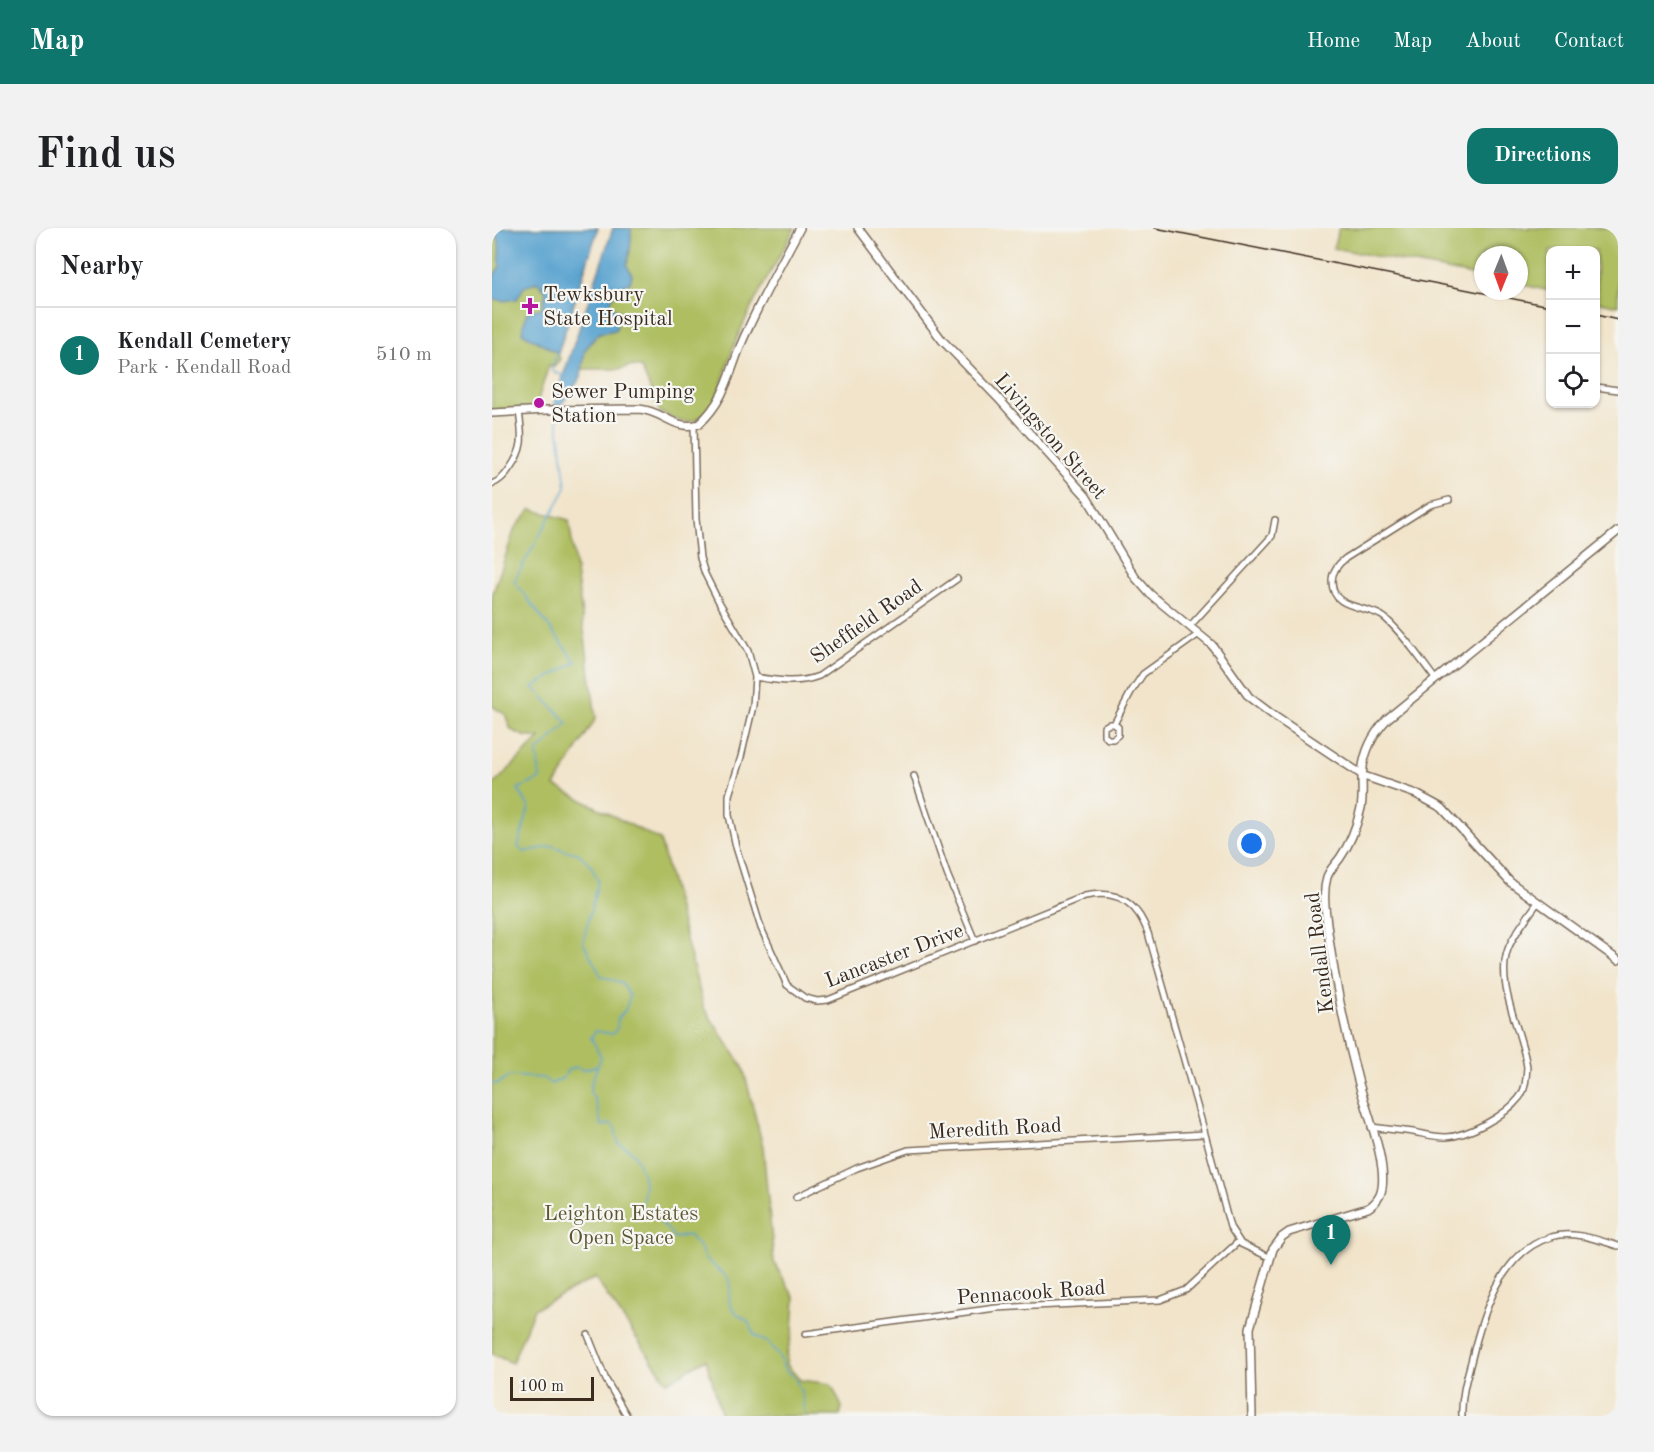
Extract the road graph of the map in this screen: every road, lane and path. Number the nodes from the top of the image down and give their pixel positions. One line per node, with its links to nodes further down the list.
1 (800, 228): 7 (street)
2 (858, 228): 13 (street, Livingston Street)
3 (1600, 388): 4 (street)
4 (1618, 390)
5 (519, 411): 6 (street); 7 (street); 8 (street)
6 (492, 413)
7 (694, 425): 15 (street, Lancaster Drive)
8 (492, 484)
9 (1449, 501): 16 (street)
10 (1275, 520): 13 (street)
11 (1618, 531): 16 (street, Kendall Road)
12 (957, 579): 15 (street, Sheffield Road)
13 (1190, 626): 14 (street, Livingston Street)
14 (1199, 634): 17 (street); 18 (street, Livingston Street)
15 (755, 677): 21 (street, Lancaster Drive)
16 (1436, 680): 18 (street, Kendall Road)
17 (1114, 724)
18 (1362, 775): 20 (street, Livingston Street); 23 (street, Kendall Road)
19 (914, 776): 21 (street)
20 (1538, 902): 22 (street, Livingston Street); 23 (street)
21 (975, 941): 24 (street, Lancaster Drive)
22 (1618, 960)
23 (1371, 1127): 28 (street, Kendall Road)
24 (1205, 1134): 25 (street, Meredith Road); 26 (street, Lancaster Drive)
25 (796, 1197)
26 (1239, 1241): 28 (street); 29 (street, Pennacook Road)
27 (1618, 1245): 33 (street)
28 (1269, 1257): 32 (street, Kendall Road)
29 (805, 1334)
30 (588, 1335): 31 (street)
31 (627, 1416)
32 (1252, 1416)
33 (1462, 1416)

